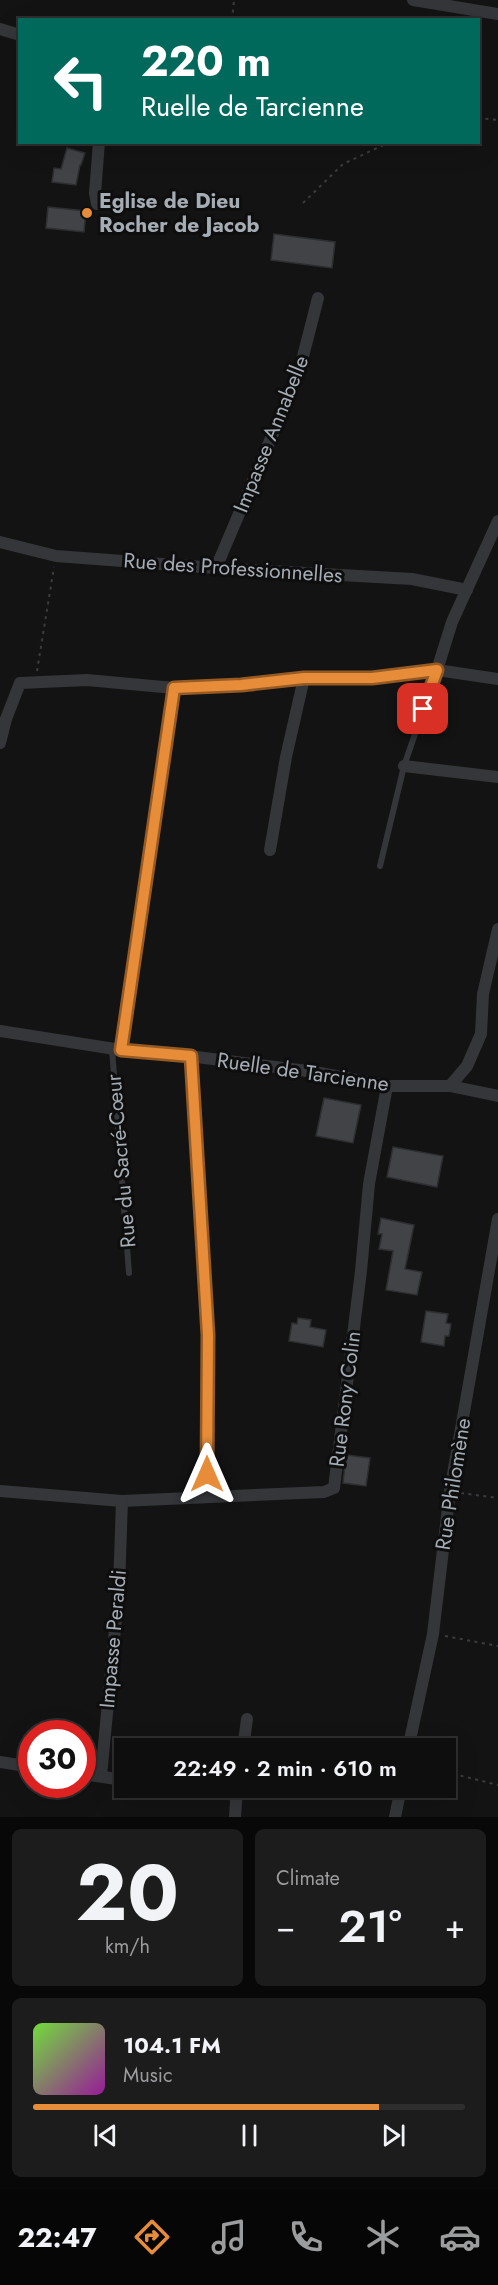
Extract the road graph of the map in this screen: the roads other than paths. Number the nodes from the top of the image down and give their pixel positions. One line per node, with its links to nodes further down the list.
1 (413, 0): 2 (street)
2 (498, 14)
3 (0, 29): 4 (street)
4 (18, 34)
5 (99, 144): 6 (street)
6 (97, 204)
7 (318, 298): 11 (street, Impasse Annabelle)
8 (498, 521): 10 (street)
9 (0, 542): 11 (street, Rue des Professionnelles)
10 (492, 547): 12 (street)
11 (216, 568): 12 (street, Rue des Professionnelles)
12 (467, 590): 13 (street)
13 (437, 670): 14 (street); 15 (street); 18 (lane)
14 (304, 678): 16 (street); 20 (street)
15 (498, 679)
16 (174, 688): 17 (street); 24 (street, Rue du Sacré-Cœur)
17 (0, 743)
18 (404, 766): 19 (street); 21 (lane)
19 (498, 777)
20 (270, 850)
21 (380, 866)
22 (498, 929): 27 (street)
23 (0, 1031): 24 (street, Ruelle de Tarcienne)
24 (116, 1049): 25 (street, Ruelle de Tarcienne); 30 (lane, Rue du Sacré-Cœur)
25 (191, 1056): 26 (street, Ruelle de Tarcienne); 32 (street)
26 (387, 1086): 27 (street, Ruelle de Tarcienne); 32 (street, Rue Rony Colin)
27 (450, 1086): 28 (street, Ruelle de Tarcienne)
28 (498, 1096)
29 (498, 1219): 36 (street, Rue Philomène)
30 (129, 1273)
31 (0, 1491): 33 (street, Rue Rony Colin)
32 (207, 1497): 33 (street, Rue Rony Colin)
33 (122, 1501): 40 (street, Impasse Peraldi)
34 (247, 1719): 35 (street)
35 (244, 1738)
36 (410, 1738)
37 (0, 1762): 38 (street)
38 (18, 1765)
39 (96, 1775): 40 (street)
40 (101, 1776): 41 (street)
41 (114, 1778)
42 (237, 1798): 44 (street)
43 (399, 1798): 45 (street)
44 (235, 1817)
45 (395, 1817)

